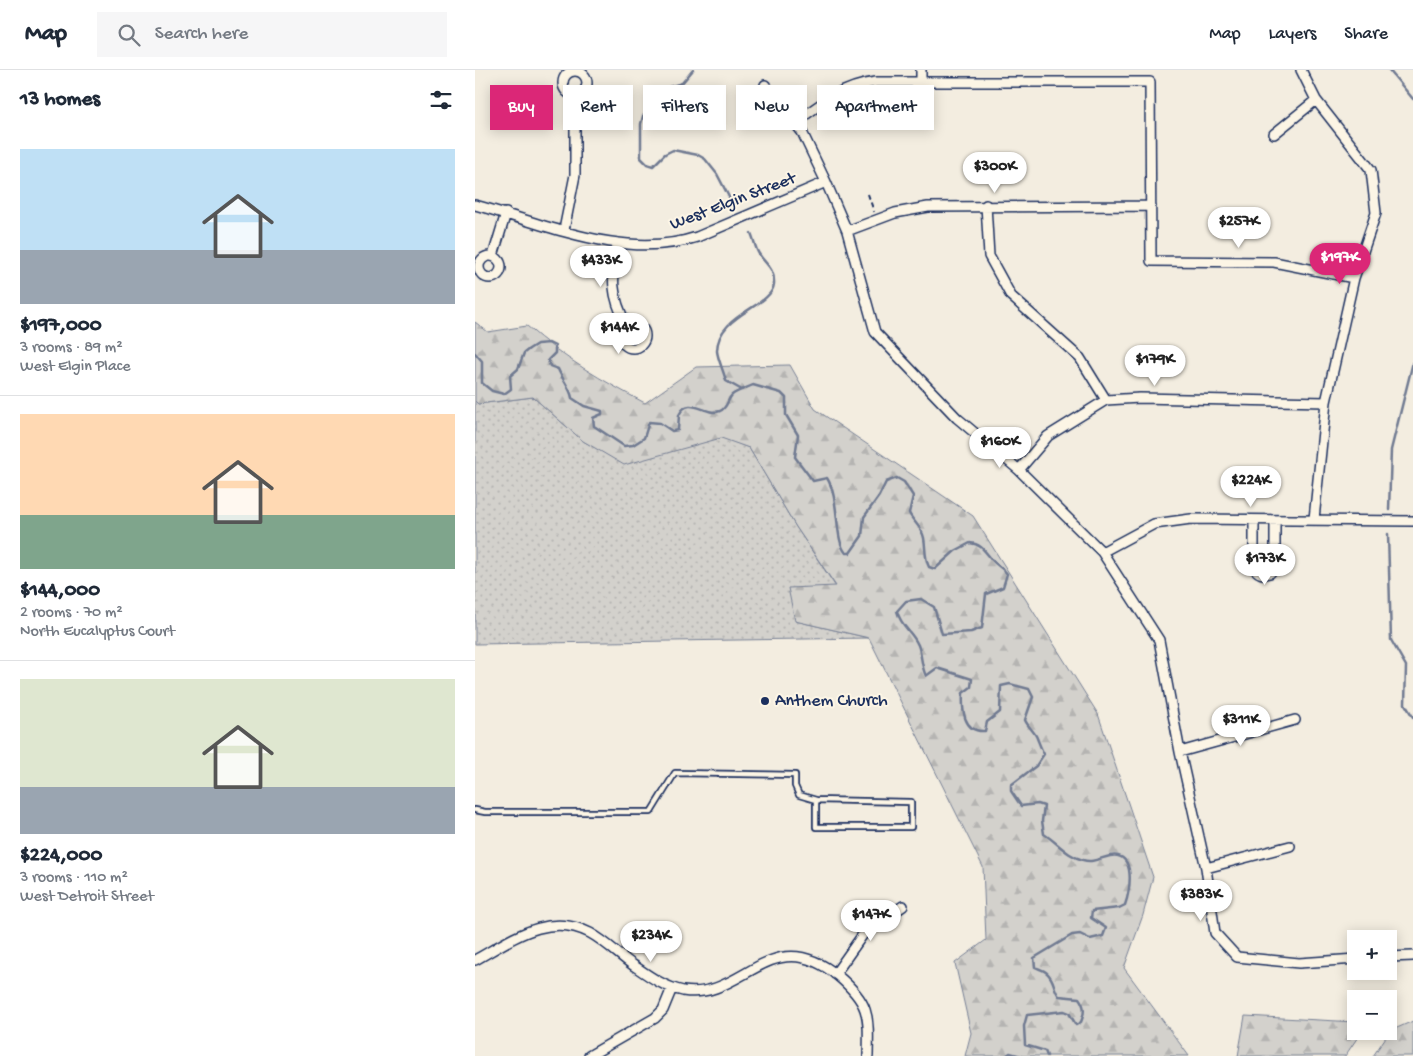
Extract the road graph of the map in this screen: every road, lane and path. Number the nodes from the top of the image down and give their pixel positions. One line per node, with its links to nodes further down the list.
1 (921, 70): 3 (street)
2 (1301, 70): 5 (street)
3 (921, 82): 4 (street); 13 (street)
4 (862, 85)
5 (1316, 100): 8 (street); 20 (street)
6 (575, 130): 16 (street)
7 (801, 130): 9 (street)
8 (1274, 134)
9 (826, 182): 17 (street); 18 (street, West Elgin Street)
10 (868, 194): 15 (path)
11 (986, 205): 13 (street); 15 (street); 22 (street)
12 (475, 206): 14 (street, West Elgin Street)
13 (1151, 206): 20 (street)
14 (505, 214): 16 (street, West Elgin Street); 19 (street)
15 (877, 219): 17 (street)
16 (564, 230): 18 (street, West Elgin Street)
17 (847, 231): 24 (street)
18 (617, 243): 21 (street)
19 (493, 256)
20 (1353, 278): 23 (street)
21 (627, 326)
22 (1106, 400): 23 (street); 24 (street)
23 (1326, 402): 25 (street)
24 (1019, 470): 29 (street)
25 (1314, 519): 27 (street); 28 (street)
26 (1254, 520): 27 (street); 27 (street); 29 (street)
27 (1275, 520)
28 (1413, 521)
29 (1102, 552): 31 (street)
30 (1295, 720): 31 (street)
31 (1180, 752): 35 (street)
32 (816, 800): 32 (lane); 33 (lane)
33 (475, 810)
34 (1289, 846): 35 (street)
35 (1206, 868): 39 (street)
36 (903, 906): 41 (street)
37 (1413, 956): 38 (street)
38 (1397, 957)
39 (1347, 959)
40 (475, 960): 42 (street)
41 (835, 974): 42 (street); 44 (street)
42 (672, 988): 43 (street)
43 (589, 1056)
44 (868, 1056)

